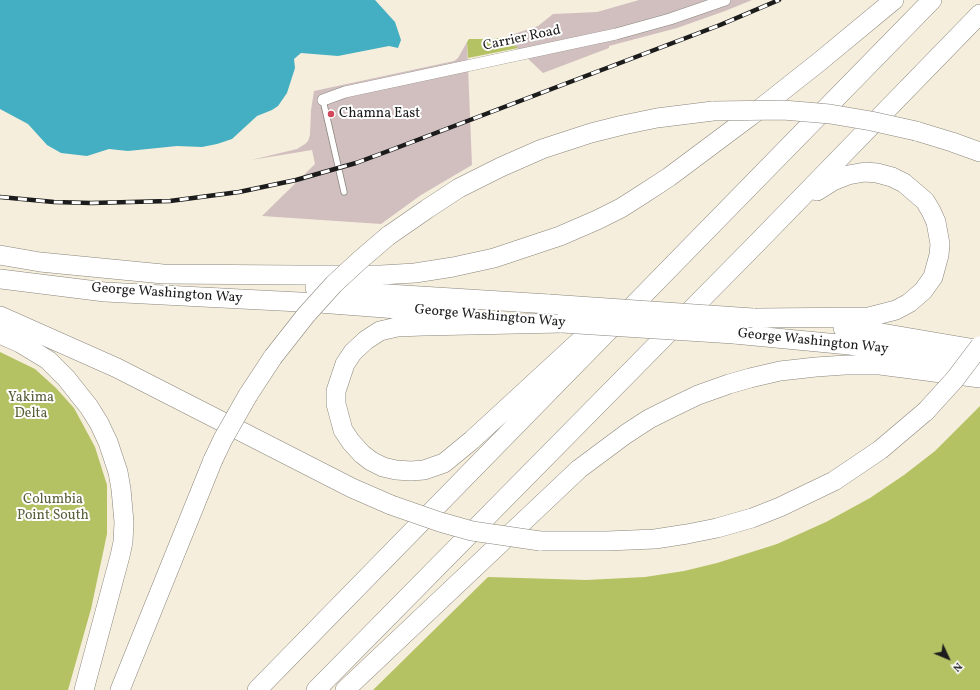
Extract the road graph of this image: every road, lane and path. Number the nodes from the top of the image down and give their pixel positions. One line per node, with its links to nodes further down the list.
1 (725, 0): 5 (street, Carrier Road)
2 (894, 0): 11 (highway)
3 (932, 0): 8 (highway)
4 (980, 14): 9 (highway)
5 (323, 100): 7 (lane)
6 (980, 152): 22 (highway, bridge)
7 (344, 192)
8 (723, 213): 15 (highway); 23 (highway)
9 (758, 242): 14 (highway); 24 (highway)
10 (0, 255): 11 (highway)
11 (163, 274): 14 (highway, George Washington Way, bridge)
12 (0, 279): 15 (highway, George Washington Way)
13 (0, 316): 17 (highway, bridge)
14 (755, 318): 18 (highway, George Washington Way)
15 (562, 323): 19 (highway, George Washington Way, bridge)
16 (0, 334): 21 (highway)
17 (980, 346)
18 (980, 350)
19 (980, 364)
20 (980, 378): 25 (highway)
21 (84, 690)
22 (120, 690)
23 (257, 690)
24 (316, 690)
25 (345, 690)

